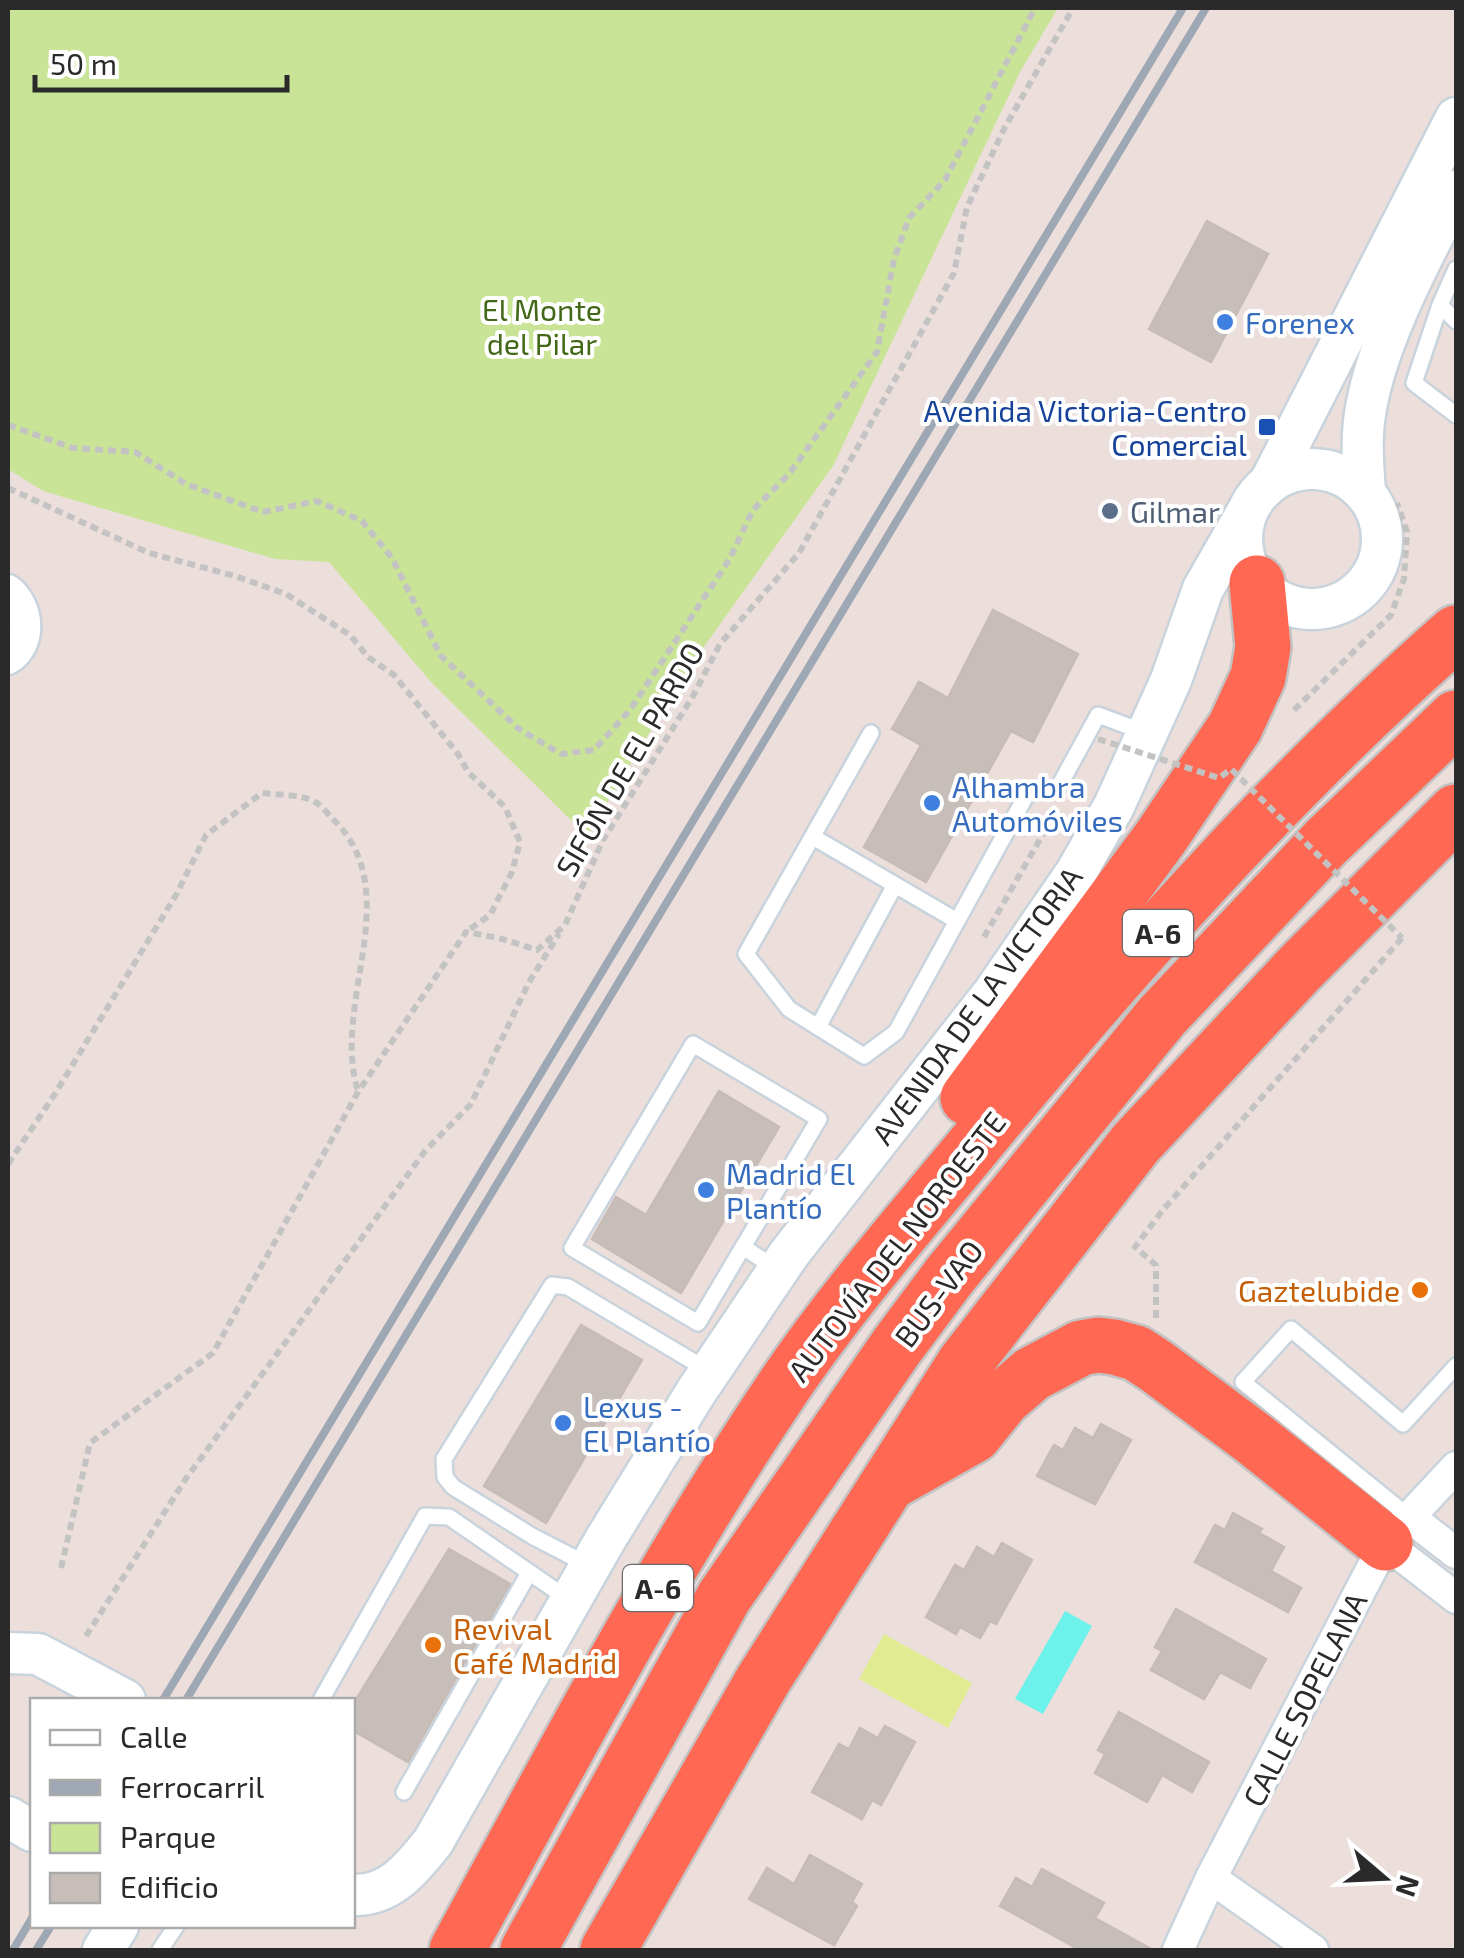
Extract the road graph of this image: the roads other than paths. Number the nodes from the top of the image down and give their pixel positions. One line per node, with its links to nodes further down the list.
1 (1456, 118): 4 (street)
2 (1456, 153): 4 (lane)
3 (1456, 191): 9 (street)
4 (1394, 238): 8 (street)
5 (1456, 269): 6 (lane)
6 (1451, 312): 7 (lane)
7 (1456, 415)
8 (1270, 482): 9 (street); 10 (street)
9 (1380, 493): 12 (street)
10 (1246, 514): 12 (street); 15 (street, AVENIDA DE LA VICTORIA)
11 (8, 590): 14 (street)
12 (1264, 594): 15 (street, AVENIDA DE LA VICTORIA); 24 (highway)
13 (1456, 633): 24 (highway, AUTOVÍA DEL NOROESTE / A-6)
14 (8, 660)
15 (1171, 680): 18 (street, AVENIDA DE LA VICTORIA)
16 (1456, 718): 45 (highway, BUS-VAO)
17 (870, 733): 20 (lane)
18 (1148, 733): 22 (lane); 26 (street, AVENIDA DE LA VICTORIA)
19 (1456, 812): 30 (highway)
20 (813, 837): 21 (lane); 23 (lane)
21 (894, 885): 22 (lane); 23 (lane)
22 (957, 921): 23 (lane)
23 (818, 1027)
24 (890, 1244): 44 (highway, AUTOVÍA DEL NOROESTE / A-6)
25 (743, 1247): 25 (lane); 26 (lane)
26 (778, 1270): 28 (street, AVENIDA DE LA VICTORIA)
27 (1456, 1366): 31 (lane)
28 (709, 1371): 34 (street, AVENIDA DE LA VICTORIA); 34 (lane)
29 (1456, 1467): 31 (street, CALLE SOPELANA)
30 (887, 1484): 31 (highway); 46 (highway)
31 (1396, 1530): 32 (street); 35 (street); 40 (street, CALLE SOPELANA)
32 (1456, 1553)
33 (529, 1572): 34 (lane); 38 (lane); 39 (lane)
34 (580, 1583): 41 (street, AVENIDA DE LA VICTORIA)
35 (1456, 1598)
36 (8, 1654): 37 (street)
37 (108, 1691)
38 (322, 1698)
39 (404, 1792)
40 (1211, 1878): 47 (street, CALLE SOPELANA); 48 (street)
41 (355, 1895)
42 (175, 1928): 43 (lane)
43 (160, 1950)
44 (457, 1950)
45 (528, 1950)
46 (608, 1950)
47 (1178, 1950)
48 (1313, 1950)

